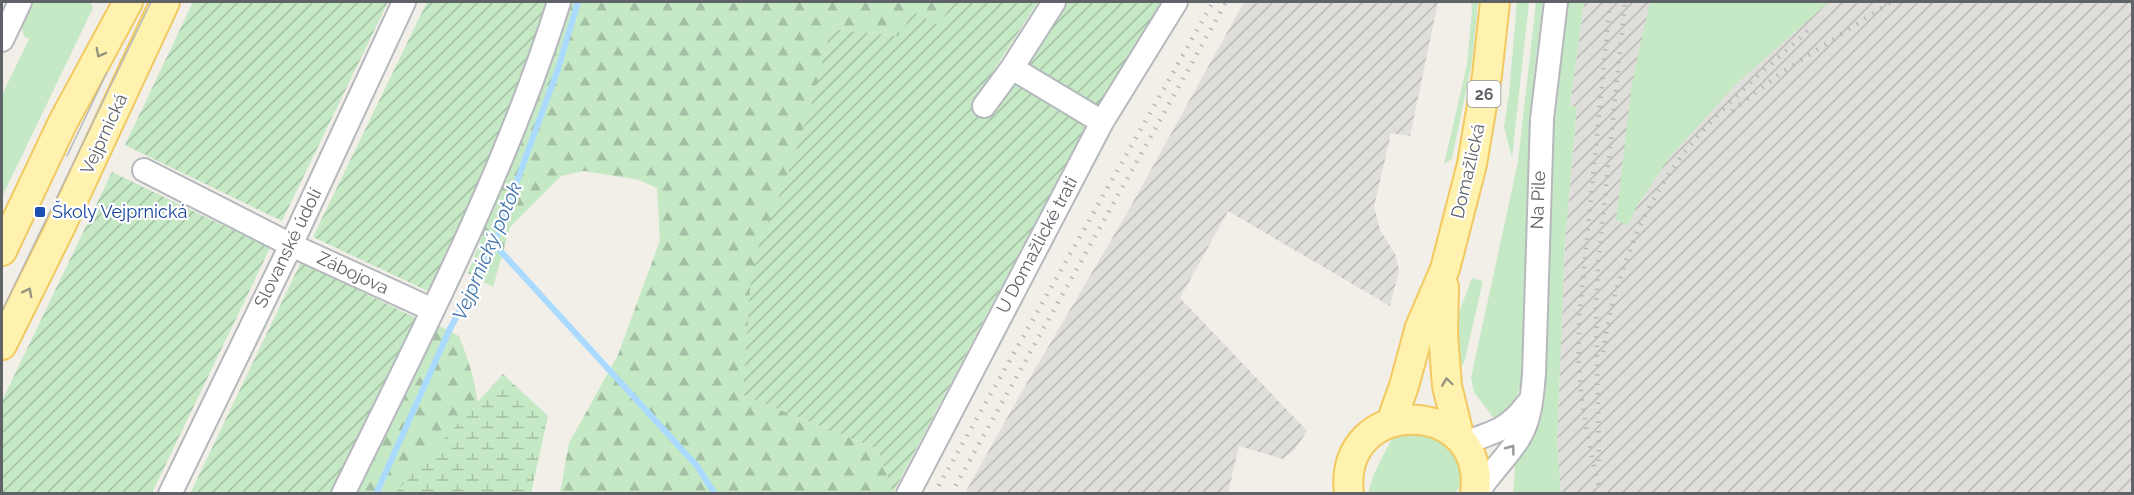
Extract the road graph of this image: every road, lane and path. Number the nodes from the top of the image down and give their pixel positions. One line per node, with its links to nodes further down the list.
1 (20, 2): 10 (street)
2 (404, 2): 15 (street, Slovanské údolí)
3 (559, 2): 18 (street)
4 (1054, 2): 11 (street)
5 (1176, 2): 13 (street, U Domažlické trati)
6 (1495, 2): 17 (main road, Domažlická / 26)
7 (1556, 2): 20 (street, Na Pile)
8 (124, 3): 9 (street, Vejprnická); 16 (main road, Vejprnická, one-way to 16)
9 (161, 10): 19 (main road, Vejprnická, one-way to 9)
10 (2, 40)
11 (1012, 68): 12 (street); 13 (street)
12 (984, 106)
13 (1102, 122): 25 (street, U Domažlické trati)
14 (144, 170): 15 (street, Zábojova)
15 (291, 245): 18 (street, Zábojova); 23 (street, Slovanské údolí)
16 (2, 251)
17 (1445, 269): 21 (main road, Domažlická / 26); 22 (main road, Domažlická / 26, one-way to 17)
18 (433, 310): 24 (street)
19 (2, 345)
20 (1531, 399): 22 (street); 27 (street, Na Pile, one-way to 20)
21 (1391, 422): 22 (main road); 26 (main road)
22 (1462, 441): 27 (main road, Domažlická / 26)
23 (170, 494)
24 (343, 494)
25 (908, 494)
26 (1349, 494)
27 (1476, 494)

